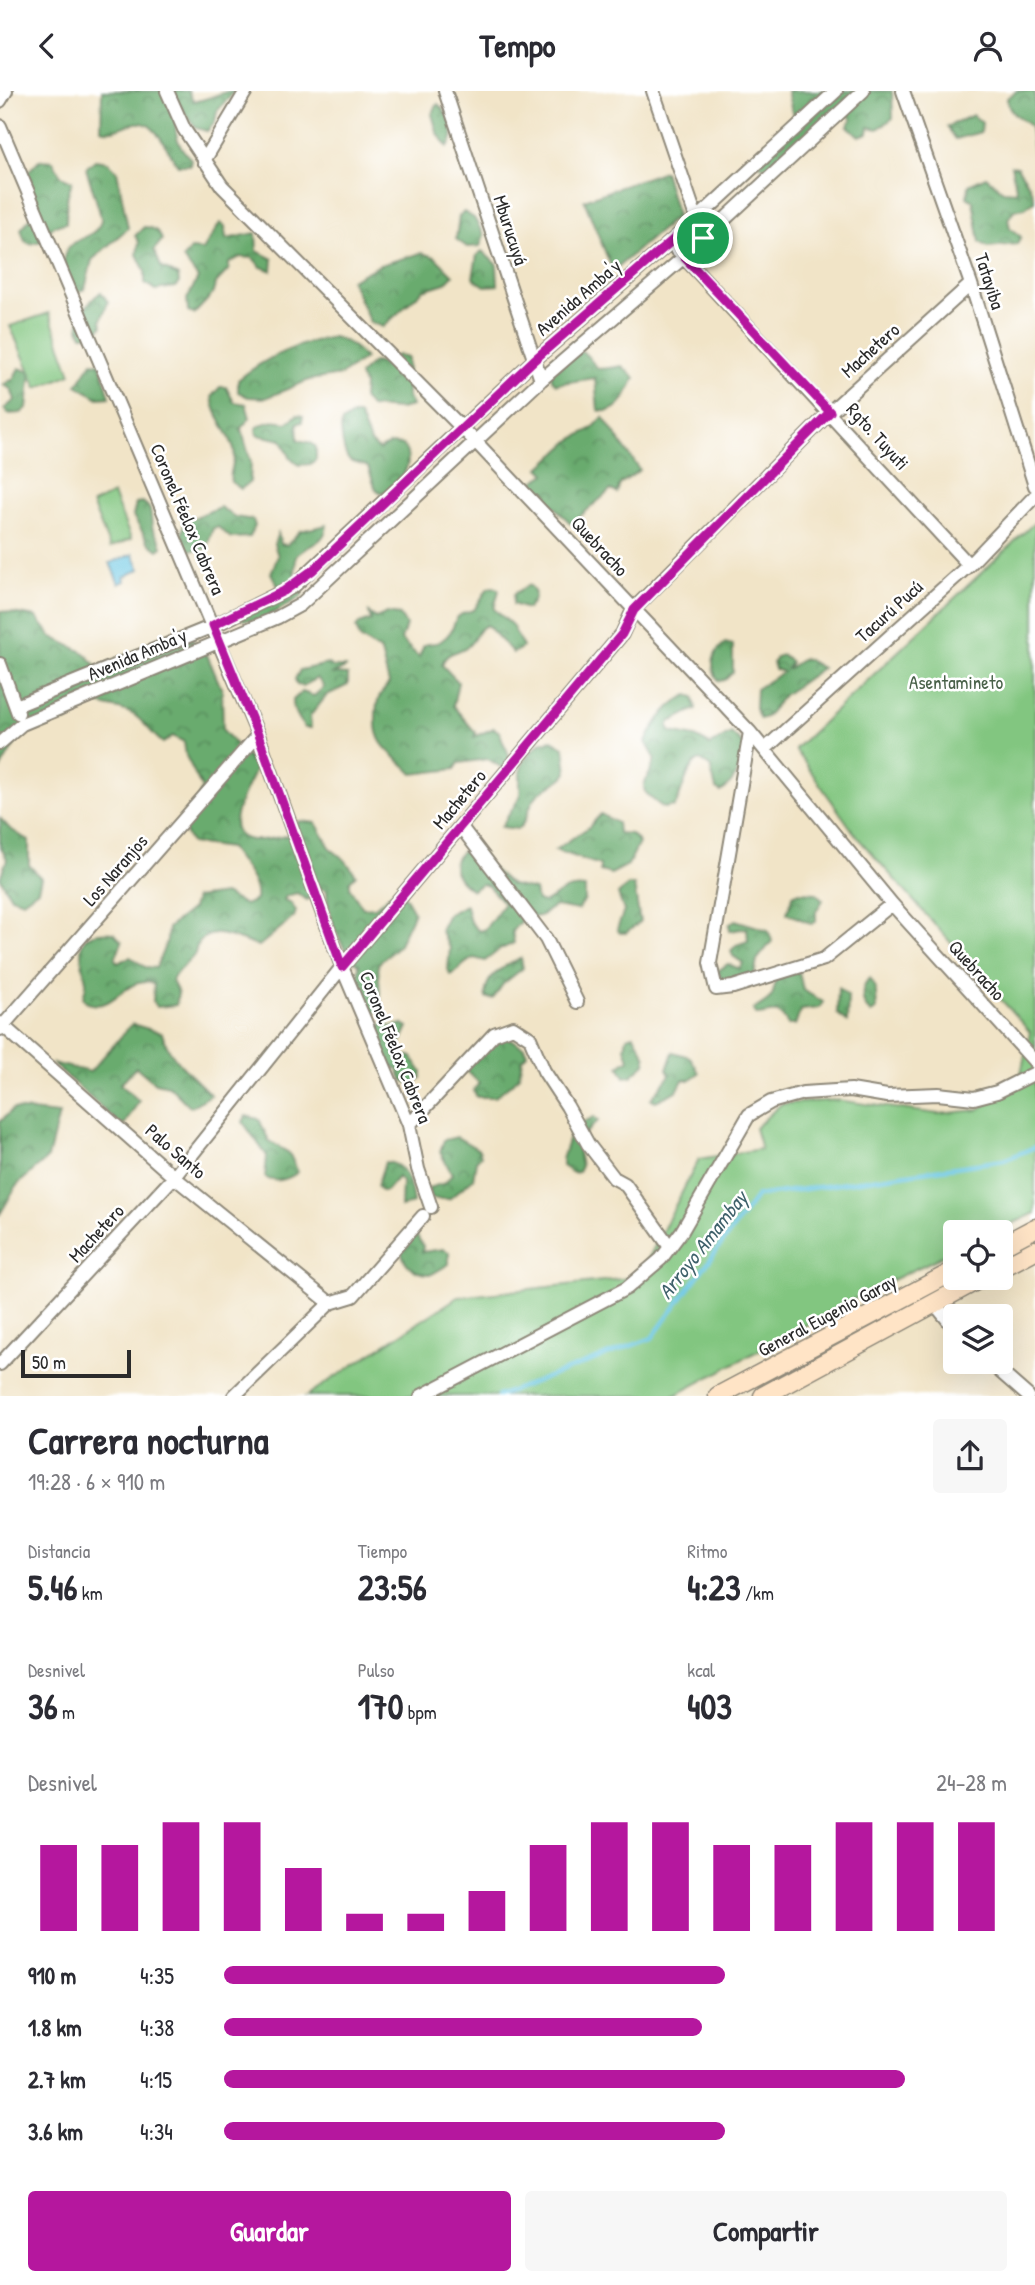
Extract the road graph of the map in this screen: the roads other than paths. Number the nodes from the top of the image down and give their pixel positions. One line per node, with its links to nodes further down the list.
1 (6, 91): 9 (street)
2 (167, 91): 11 (street, Quebracho)
3 (246, 91): 11 (street)
4 (445, 91): 17 (street, Mburucuyá)
5 (653, 91): 12 (street)
6 (836, 91): 12 (street, Avenida Amba'y)
7 (863, 91): 13 (street, Avenida Amba'y)
8 (903, 91): 16 (street, Tatayiba)
9 (0, 101)
10 (0, 126): 26 (street, Coronel Féelox Cabrera)
11 (204, 161): 20 (street, Quebracho)
12 (697, 219): 13 (street); 14 (street, Avenida Amba'y)
13 (703, 238): 15 (street, Avenida Amba'y)
14 (670, 242): 15 (street, Rgto. Tuyuti); 17 (street, Avenida Amba'y)
15 (684, 257): 18 (street, Avenida Amba'y); 19 (street, Rgto. Tuyuti)
16 (971, 284): 19 (street, Machetero); 22 (street, Tatayiba)
17 (534, 360): 18 (street, Mburucuyá); 20 (street, Avenida Amba'y)
18 (541, 380): 21 (street, Avenida Amba'y)
19 (830, 412): 24 (street, Rgto. Tuyuti); 25 (street, Machetero)
20 (463, 429): 21 (street, Quebracho); 26 (street, Avenida Amba'y)
21 (476, 442): 25 (street, Quebracho); 27 (street, Avenida Amba'y)
22 (1035, 486)
23 (1035, 496): 24 (street, Tacurú Pucú)
24 (969, 565): 34 (street, Tacurú Pucú)
25 (634, 610): 31 (street, Quebracho); 35 (street, Machetero)
26 (213, 625): 27 (street, Coronel Féelox Cabrera); 29 (street, Avenida Amba'y)
27 (219, 640): 30 (street, Avenida Amba'y); 32 (street, Coronel Féelox Cabrera)
28 (0, 664): 29 (street)
29 (16, 706): 30 (street)
30 (22, 724): 33 (street, Avenida Amba'y)
31 (750, 733): 34 (street, Quebracho); 36 (street)
32 (258, 735): 37 (street, Coronel Féelox Cabrera); 39 (street, Los Naranjos)
33 (0, 743)
34 (765, 749): 36 (street, Quebracho)
35 (461, 827): 37 (street, Machetero); 38 (street)
36 (892, 904): 40 (street, Quebracho)
37 (342, 967): 42 (street, Coronel Féelox Cabrera); 43 (street, Machetero)
38 (577, 1002)
39 (1, 1026): 43 (street, Palo Santo)
40 (1035, 1062)
41 (1035, 1073): 46 (street)
42 (409, 1125): 46 (street); 51 (street, Coronel Féelox Cabrera)
43 (174, 1177): 51 (street, Palo Santo); 54 (street, Machetero)
44 (1035, 1228): 45 (street)
45 (1013, 1240)
46 (670, 1247): 57 (street)
47 (1035, 1250): 48 (street)
48 (1013, 1262)
49 (943, 1277): 58 (street, General Eugenio Garay)
50 (958, 1290): 52 (street, General Eugenio Garay)
51 (330, 1303): 56 (street)
52 (934, 1303): 53 (street); 59 (street, General Eugenio Garay)
53 (943, 1314)
54 (0, 1364)
55 (1003, 1374): 60 (street)
56 (234, 1396)
57 (421, 1396)
58 (718, 1396)
59 (763, 1396)
60 (1028, 1396)

